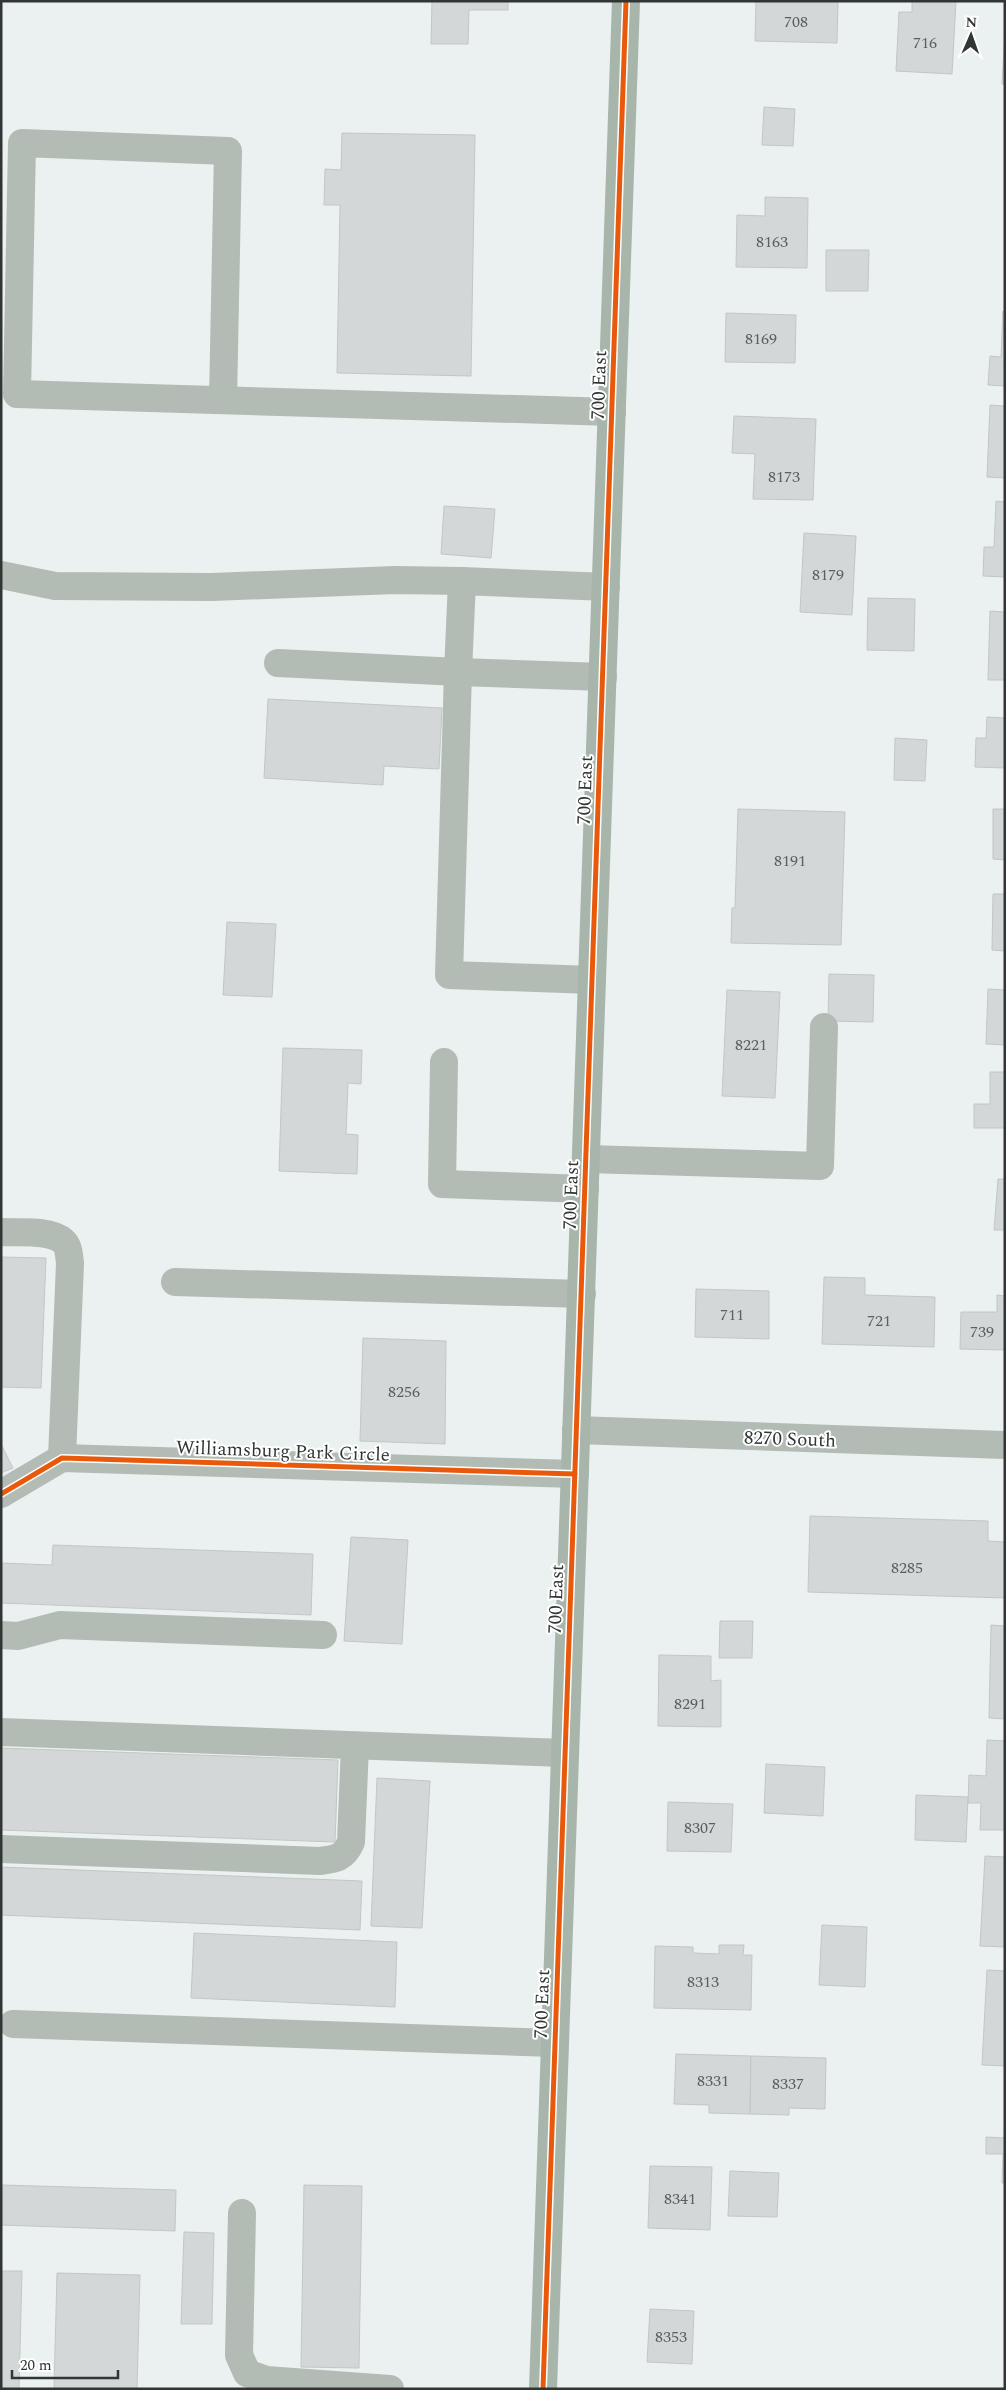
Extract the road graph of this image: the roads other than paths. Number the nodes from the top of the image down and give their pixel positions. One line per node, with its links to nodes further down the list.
1 (626, 1): 3 (main road, 700 East)
2 (223, 400): 2 (street); 3 (street)
3 (612, 412): 6 (main road, 700 East)
4 (1, 575): 5 (street)
5 (462, 581): 6 (street); 8 (street)
6 (606, 587): 9 (main road, 700 East)
7 (278, 663): 8 (street)
8 (458, 672): 9 (street); 10 (street)
9 (603, 677): 10 (main road, 700 East)
10 (592, 980): 13 (main road, 700 East)
11 (824, 1027): 13 (street)
12 (444, 1062): 14 (street)
13 (586, 1158): 14 (main road, 700 East)
14 (586, 1189): 17 (main road, 700 East)
15 (1, 1232): 20 (street)
16 (174, 1282): 17 (street)
17 (582, 1294): 18 (main road, 700 East)
18 (576, 1430): 19 (street, 8270 South); 21 (main road, 700 East)
19 (1005, 1445)
20 (62, 1458): 21 (street, Williamsburg Park Circle); 22 (street)
21 (575, 1474): 27 (main road, 700 East)
22 (1, 1494)
23 (1, 1635): 24 (street)
24 (323, 1635)
25 (1, 1732): 26 (street)
26 (355, 1746): 27 (street); 28 (street)
27 (564, 1753): 30 (main road, 700 East)
28 (1, 1849)
29 (13, 2024): 30 (street)
30 (554, 2044): 33 (main road, 700 East)
31 (242, 2213): 32 (street)
32 (390, 2389)
33 (543, 2389)

